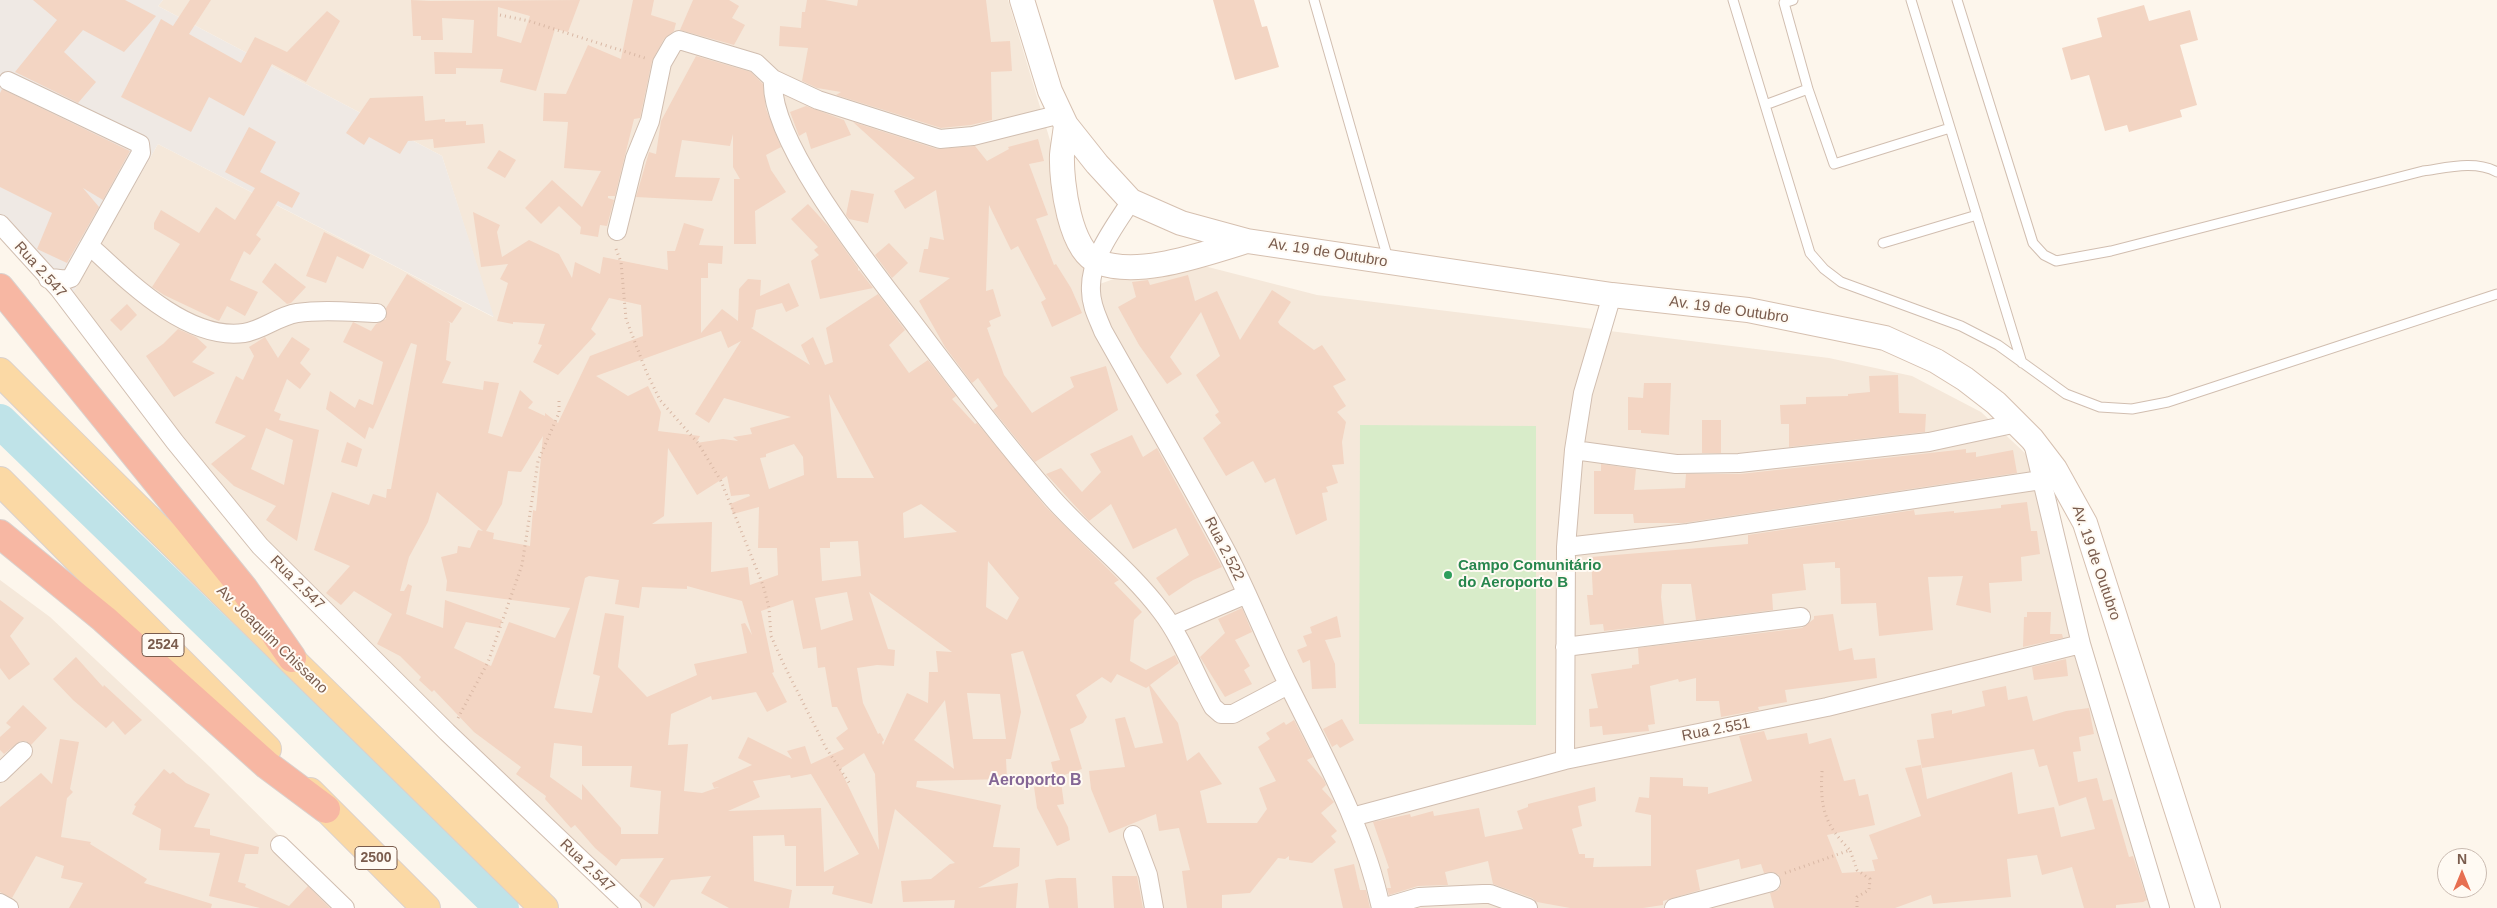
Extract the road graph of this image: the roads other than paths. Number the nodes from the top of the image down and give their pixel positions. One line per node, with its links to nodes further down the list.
1 (1022, 0): 11 (street, Av. 19 de Outubro)
2 (1314, 0): 22 (lane)
3 (1733, 0): 10 (lane)
4 (1793, 0): 9 (lane)
5 (1911, 0): 12 (lane)
6 (1957, 0): 13 (lane)
7 (773, 79): 11 (street); 17 (street); 38 (street)
8 (8, 81): 20 (street)
9 (1808, 89): 10 (lane); 12 (lane)
10 (1765, 105): 28 (lane)
11 (1063, 119): 14 (street, Av. 19 de Outubro); 21 (street)
12 (1950, 128): 15 (lane)
13 (2497, 172)
14 (1132, 201): 18 (street, Av. 19 de Outubro); 21 (street, Rua 2.522)
15 (1977, 216): 19 (lane); 28 (lane)
16 (0, 224): 23 (street, Rua 2.547)
17 (617, 231)
18 (1247, 241): 21 (street); 22 (street, Av. 19 de Outubro)
19 (1883, 244)
20 (90, 246): 23 (street); 27 (street)
21 (1097, 262): 36 (street, Rua 2.522)
22 (1389, 263): 26 (street, Av. 19 de Outubro)
23 (48, 279): 56 (street, Rua 2.547)
24 (0, 288): 41 (highway)
25 (2497, 294): 28 (lane)
26 (1612, 295): 30 (street, Av. 19 de Outubro); 31 (street)
27 (377, 313)
28 (2022, 363)
29 (0, 372): 41 (main road, Av. Joaquim Chissano)
30 (2024, 431): 31 (street); 32 (street); 62 (street, Av. 19 de Outubro)
31 (1574, 450): 35 (street)
32 (2041, 480): 35 (street); 39 (street)
33 (0, 481): 46 (main road, 2524)
34 (0, 534): 46 (highway)
35 (1566, 547): 40 (street)
36 (1247, 594): 38 (street); 42 (street, Rua 2.522)
37 (1801, 617): 40 (street)
38 (1172, 626): 42 (street)
39 (2081, 644): 44 (street, Rua 2.551); 61 (street)
40 (1565, 647): 44 (street)
41 (292, 658): 55 (main road, Av. Joaquim Chissano)
42 (1288, 685): 47 (street, Rua 2.522)
43 (23, 751): 45 (street)
44 (1565, 760): 47 (street, Rua 2.551)
45 (0, 774)
46 (326, 809): 54 (main road, 2500)
47 (1352, 817): 58 (street, Rua 2.522)
48 (1134, 835): 57 (street)
49 (280, 845): 53 (street)
50 (1771, 882): 60 (street)
51 (0, 903): 52 (street)
52 (9, 908)
53 (345, 908)
54 (426, 908)
55 (544, 908)
56 (632, 908)
57 (1154, 908)
58 (1381, 908): 59 (street)
59 (1528, 908)
60 (1674, 908)
61 (2160, 908)
62 (2208, 908)

